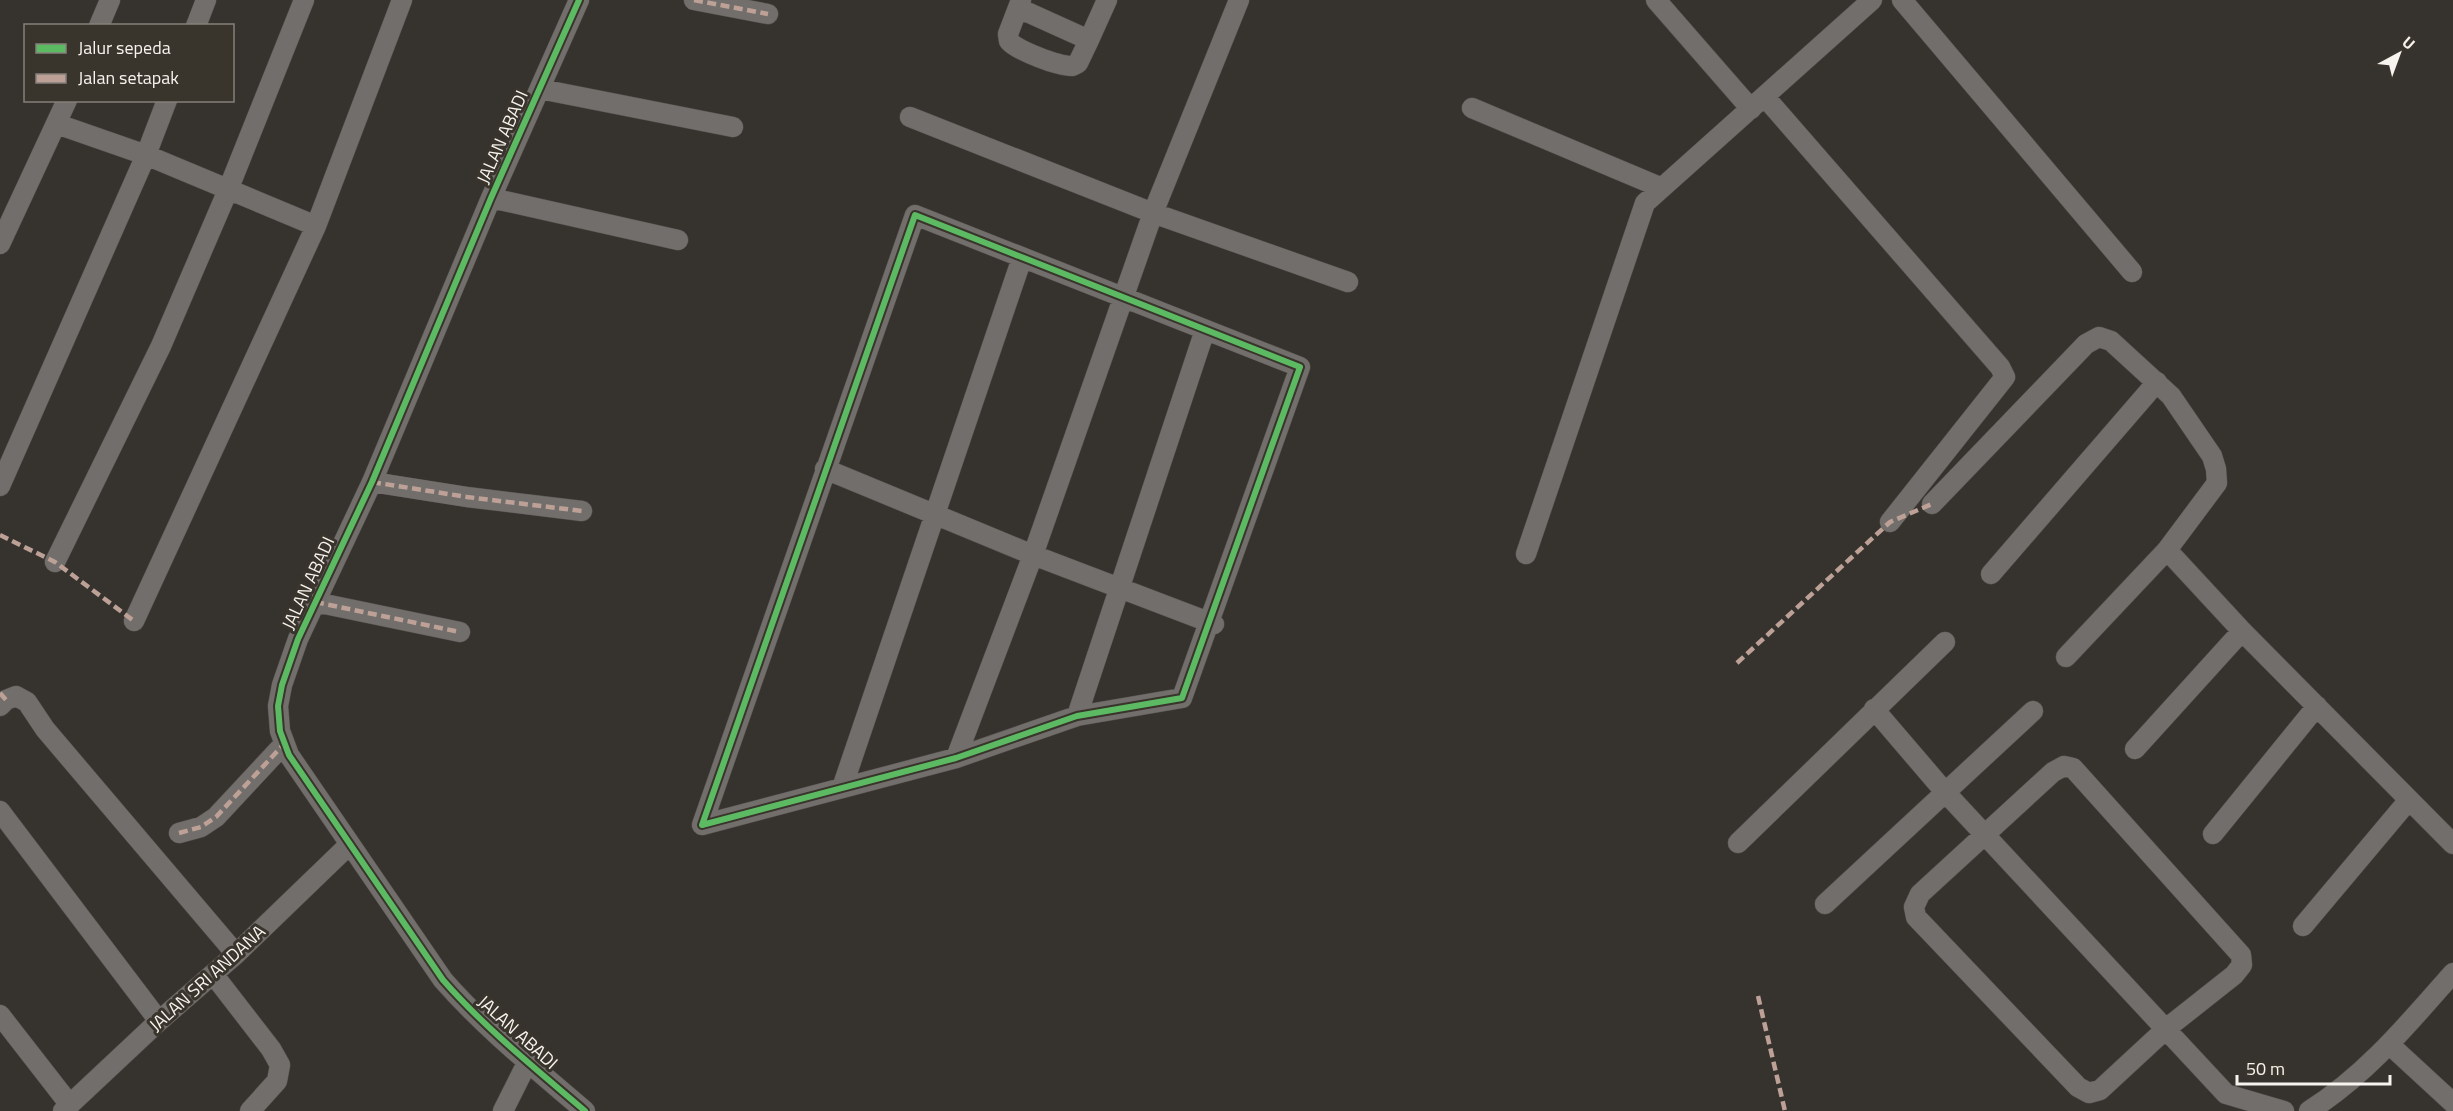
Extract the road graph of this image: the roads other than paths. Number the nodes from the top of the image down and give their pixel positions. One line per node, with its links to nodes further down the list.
1 (110, 0): 14 (street)
2 (206, 0): 15 (street)
3 (304, 0): 27 (street)
4 (402, 0): 30 (street)
5 (579, 0): 17 (street, JALAN ABADI)
6 (694, 0): 13 (street)
7 (1107, 0): 16 (street)
8 (1239, 0): 29 (street)
9 (1656, 0): 20 (street)
10 (1872, 0): 20 (street)
11 (1902, 0): 34 (street)
12 (1020, 4): 16 (street); 16 (street)
13 (768, 14)
14 (100, 24)
15 (197, 24)
16 (1089, 40)
17 (540, 89): 24 (street); 28 (street, JALAN ABADI)
18 (66, 102): 23 (street)
19 (166, 102): 25 (street)
20 (1758, 103): 26 (street); 45 (street)
21 (1472, 108): 26 (street)
22 (910, 117): 29 (street)
23 (57, 124): 25 (street); 32 (street)
24 (733, 127)
25 (146, 155): 27 (street); 41 (street)
26 (1662, 188): 48 (street)
27 (228, 190): 30 (street); 49 (street)
28 (491, 198): 31 (street); 40 (street, JALAN ABADI)
29 (1153, 213): 35 (street); 36 (street)
30 (316, 226): 53 (street)
31 (678, 240)
32 (0, 244)
33 (1022, 258): 36 (street); 39 (street); 44 (street)
34 (2132, 272)
35 (1348, 282)
36 (1123, 298): 37 (street); 47 (street)
37 (1205, 330): 51 (street); 54 (street)
38 (2157, 382): 42 (street); 46 (street); 50 (street)
39 (825, 469): 44 (street); 67 (street)
40 (372, 482): 43 (street); 52 (street, JALAN ABADI)
41 (0, 486)
42 (1932, 504)
43 (582, 511)
44 (935, 514): 47 (street); 67 (street)
45 (1890, 522)
46 (2167, 550): 55 (street); 58 (street)
47 (1033, 555): 51 (street); 66 (street)
48 (1526, 555)
49 (55, 562)
50 (1991, 574)
51 (1119, 588): 54 (street); 63 (street)
52 (315, 602): 56 (street); 64 (street, JALAN ABADI)
53 (134, 621)
54 (1211, 623): 63 (street)
55 (2242, 631): 60 (street); 65 (street)
56 (460, 632)
57 (1945, 642): 61 (street)
58 (2066, 657)
59 (2, 699): 79 (street)
60 (2317, 706): 69 (street); 72 (street)
61 (1874, 709): 68 (street); 74 (street)
62 (2033, 711): 68 (street)
63 (1077, 716): 66 (street)
64 (284, 744): 71 (street); 75 (street, JALAN ABADI)
65 (2135, 749)
66 (956, 758): 67 (street)
67 (842, 788)
68 (1945, 792): 73 (street); 77 (street)
69 (2408, 801): 76 (street); 78 (street)
70 (0, 811): 83 (street)
71 (179, 833)
72 (2213, 834)
73 (1986, 836): 84 (street); 84 (street); 84 (street)
74 (1738, 843)
75 (350, 844): 79 (street, JALAN SRI ANDANA); 86 (street, JALAN ABADI)
76 (2453, 844)
77 (1825, 904)
78 (2303, 926)
79 (236, 954): 81 (street, JALAN SRI ANDANA)
80 (2453, 973): 85 (street)
81 (213, 974): 83 (street, JALAN SRI ANDANA); 90 (street)
82 (0, 1015): 89 (street)
83 (159, 1021): 89 (street, JALAN SRI ANDANA)
84 (2167, 1028): 87 (street)
85 (2390, 1045): 88 (street); 94 (street)
86 (528, 1061): 91 (street); 92 (street, JALAN ABADI)
87 (2225, 1102): 93 (street)
88 (2453, 1103)
89 (67, 1108)
90 (250, 1111)
91 (503, 1111)
92 (585, 1111)
93 (2284, 1111)
94 (2309, 1111)

